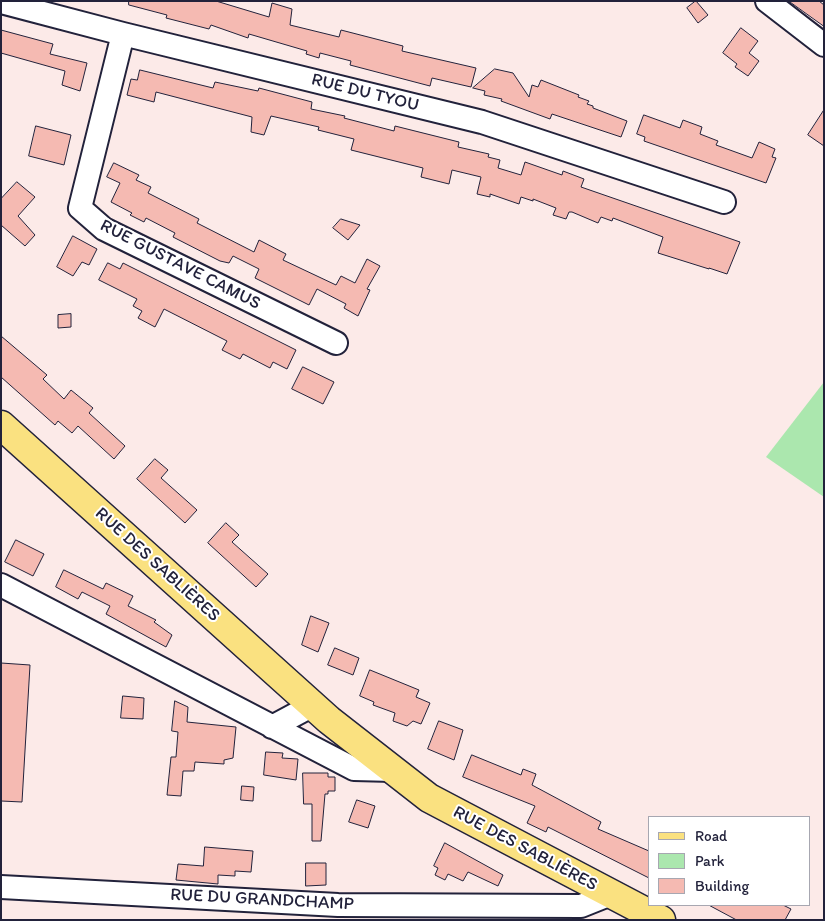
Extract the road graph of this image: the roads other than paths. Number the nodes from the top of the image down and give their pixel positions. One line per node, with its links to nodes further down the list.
1 (767, 1): 4 (street)
2 (1, 2): 3 (street, RUE DU TYOU)
3 (123, 34): 5 (street, RUE DU TYOU); 6 (street, RUE GUSTAVE CAMUS)
4 (824, 45)
5 (724, 202)
6 (336, 343)
7 (1, 425): 9 (main road, RUE DES SABLIÈRES)
8 (1, 585): 11 (street)
9 (313, 706): 10 (main road, RUE DES SABLIÈRES); 11 (street)
10 (334, 724): 12 (street); 13 (main road, RUE DES SABLIÈRES)
11 (272, 727): 12 (street)
12 (310, 747): 13 (street)
13 (393, 770): 15 (main road, RUE DES SABLIÈRES)
14 (1, 887): 15 (street, RUE DU GRANDCHAMP)
15 (611, 894): 16 (main road, RUE DES SABLIÈRES)
16 (661, 920)

